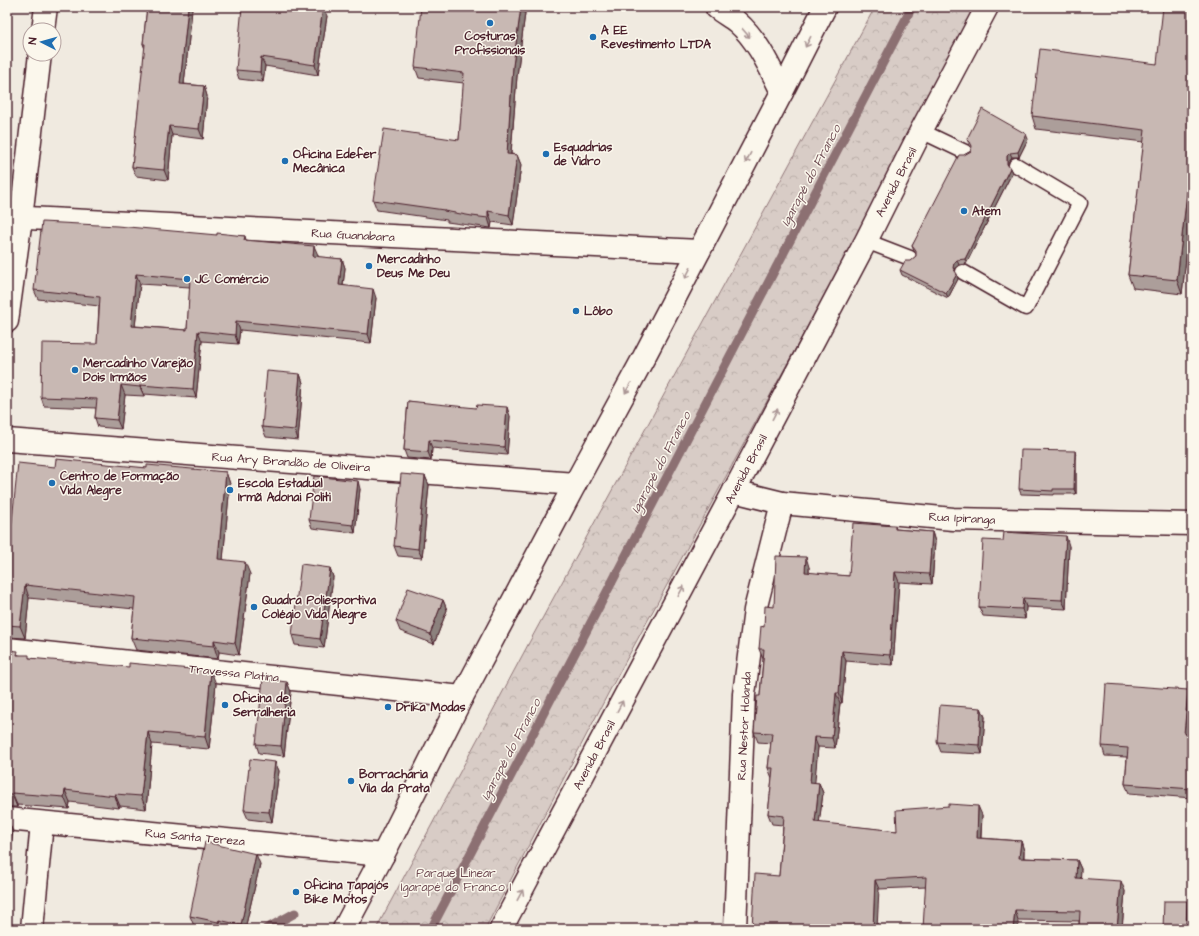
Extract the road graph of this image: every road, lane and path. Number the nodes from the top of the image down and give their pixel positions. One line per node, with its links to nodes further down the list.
1 (46, 7): 5 (main road)
2 (714, 7): 7 (main road, one-way to 7)
3 (825, 7): 7 (main road, one-way to 7)
4 (987, 7): 8 (main road, Avenida Brasil)
5 (44, 22)
6 (39, 62): 11 (main road)
7 (782, 92): 13 (main road, one-way to 13)
8 (921, 131): 9 (lane); 12 (main road, Avenida Brasil)
9 (965, 152)
10 (1016, 164): 15 (lane)
11 (14, 218): 13 (main road, Rua Guanabara); 16 (main road)
12 (866, 241): 14 (lane); 19 (main road, Avenida Brasil, one-way to 12)
13 (699, 251): 18 (main road, one-way to 18)
14 (910, 258)
15 (963, 272)
16 (7, 320)
17 (7, 440): 18 (main road, Rua Ary Brandão de Oliveira)
18 (575, 484): 23 (main road)
19 (734, 492): 20 (main road, Rua Ipiranga); 29 (main road, Avenida Brasil, one-way to 19)
20 (782, 503): 21 (main road, Rua Ipiranga); 30 (main road, Rua Nestor Holanda)
21 (1192, 524)
22 (7, 649): 23 (main road, Travessa Platina)
23 (462, 697): 26 (main road)
24 (7, 819): 25 (main road, Rua Santa Tereza)
25 (42, 823): 26 (main road, Rua Santa Tereza); 27 (main road)
26 (383, 855): 28 (main road)
27 (32, 929)
28 (344, 929)
29 (501, 929)
30 (735, 929)

